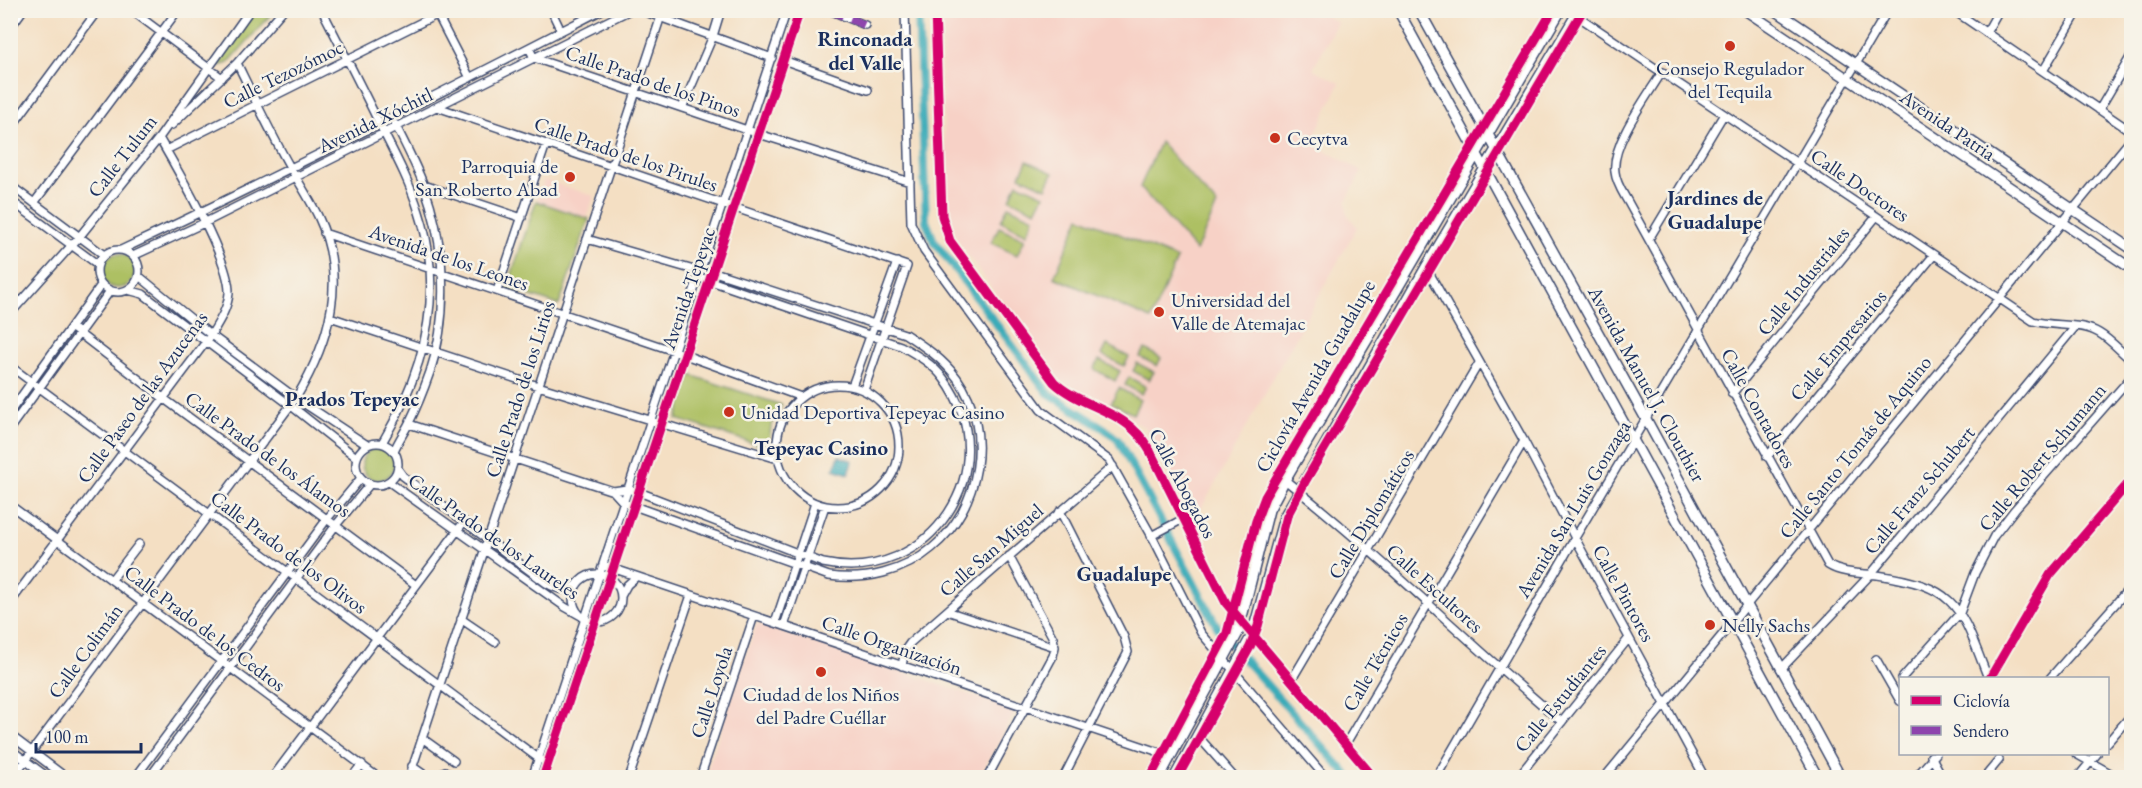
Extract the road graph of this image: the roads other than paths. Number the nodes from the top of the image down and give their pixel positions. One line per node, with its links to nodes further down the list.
1 (23, 10): 32 (street)
2 (98, 10): 63 (street)
3 (131, 10): 34 (street)
4 (178, 10): 34 (street)
5 (250, 10): 46 (street, Calle Tulum)
6 (283, 10): 44 (street)
7 (322, 10): 41 (street)
8 (446, 10): 28 (street, Calle Tezozómoc)
9 (550, 10): 33 (street)
10 (602, 10): 33 (street, Avenida Xóchitl)
11 (630, 10): 39 (street, Avenida Xóchitl)
12 (640, 10): 30 (street)
13 (721, 10): 36 (street)
14 (787, 10): 40 (street, Avenida Tepeyac)
15 (800, 10): 42 (street, Avenida Tepeyac)
16 (829, 10): 31 (street)
17 (904, 10): 80 (street)
18 (935, 10): 188 (street, Calle Abogados)
19 (1398, 10): 47 (main road, Avenida Manuel J. Clouthier)
20 (1419, 10): 43 (main road, Avenida Manuel J. Clouthier)
21 (1561, 10): 68 (main road)
22 (1745, 10): 52 (main road, Avenida Patria)
23 (1775, 10): 45 (main road, Avenida Patria)
24 (1888, 10): 45 (street, Avenida San Luis Gonzaga)
25 (1953, 10): 35 (street)
26 (1999, 10): 35 (street)
27 (2079, 10): 48 (street)
28 (436, 13): 41 (street, Calle Tezozómoc); 51 (street)
29 (1578, 13): 49 (street, Calle Doctores); 73 (main road)
30 (662, 14): 36 (street); 54 (street, Calle Prado de los Lirios)
31 (865, 25)
32 (10, 28)
33 (561, 31): 37 (street, Avenida Xóchitl)
34 (162, 33): 46 (street); 84 (street)
35 (1986, 33): 48 (street)
36 (713, 36): 40 (street); 57 (street)
37 (529, 48): 39 (street, Calle Prado de los Pinos); 51 (street, Avenida Xóchitl)
38 (2132, 54): 58 (street)
39 (534, 58): 54 (street, Calle Prado de los Pinos); 56 (street, Avenida Xóchitl)
40 (772, 58): 64 (street, Avenida Tepeyac)
41 (348, 60): 55 (street, Calle Tezozómoc); 61 (street)
42 (783, 60): 53 (street); 67 (street, Avenida Tepeyac)
43 (1446, 61): 47 (main road); 68 (main road, Avenida Manuel J. Clouthier)
44 (237, 63): 50 (street); 55 (street, Calle Colimán)
45 (1856, 65): 52 (street, Avenida San Luis Gonzaga); 87 (main road, Avenida Patria)
46 (208, 68): 50 (street); 69 (street, Calle Tulum)
47 (1431, 69): 74 (main road, Avenida Manuel J. Clouthier)
48 (2043, 71): 58 (street)
49 (1662, 72): 59 (street, Calle Doctores); 96 (street, Calle Contadores)
50 (222, 78): 69 (street)
51 (470, 78): 60 (street, Avenida Xóchitl)
52 (1848, 79): 75 (street, Avenida San Luis Gonzaga); 91 (main road, Avenida Patria)
53 (868, 90)
54 (636, 92): 57 (street, Calle Prado de los Pinos); 76 (street, Calle Prado de los Lirios)
55 (257, 105): 72 (street, Calle Tezozómoc); 77 (street, Calle Colimán)
56 (437, 107): 62 (street, Avenida Xóchitl); 71 (street, Calle Prado de los Pirules)
57 (682, 108): 64 (street, Calle Prado de los Pinos)
58 (2099, 110): 65 (street)
59 (1724, 114): 75 (street, Calle Doctores); 96 (street)
60 (392, 117): 61 (street, Avenida Xóchitl); 62 (street)
61 (380, 124): 66 (street); 77 (street, Avenida Xóchitl)
62 (396, 127): 66 (street, Avenida Xóchitl); 82 (street)
63 (10, 129)
64 (747, 130): 67 (street, Calle Prado de los Pinos); 85 (street, Avenida Tepeyac)
65 (2132, 132)
66 (384, 133): 79 (street, Avenida Xóchitl); 106 (street)
67 (759, 134): 80 (street, Calle Prado de los Pinos); 86 (street, Avenida Tepeyac)
68 (1488, 136): 73 (main road, Avenida Manuel J. Clouthier); 74 (main road)
69 (159, 138): 72 (street, Calle Paseo de las Azucenas); 94 (street, Calle Tulum)
70 (2132, 138): 87 (street, Calle Santo Tomás de Aquino)
71 (546, 144): 76 (street, Calle Prado de los Pirules); 90 (street)
72 (166, 150): 88 (street, Calle Paseo de las Azucenas)
73 (1496, 150): 78 (main road); 135 (main road, Avenida Manuel J. Clouthier)
74 (1477, 155): 78 (main road, Avenida Manuel J. Clouthier); 173 (main road)
75 (1798, 164): 89 (street, Calle Doctores); 127 (street, Avenida San Luis Gonzaga)
76 (611, 166): 85 (street, Calle Prado de los Pirules); 95 (street, Calle Prado de los Lirios)
77 (290, 168): 79 (street, Calle Colimán); 88 (street, Avenida Xóchitl)
78 (1485, 169): 105 (main road); 138 (main road, Avenida Manuel J. Clouthier)
79 (296, 177): 92 (street, Avenida Xóchitl); 93 (street, Calle Colimán)
80 (910, 182): 169 (street)
81 (10, 185): 84 (street)
82 (424, 186): 90 (street); 109 (street)
83 (10, 200): 97 (street)
84 (34, 203): 94 (street)
85 (723, 204): 86 (street, Calle Prado de los Pirules); 108 (street, Avenida Tepeyac)
86 (734, 207): 103 (street, Calle Prado de los Pirules); 110 (street, Avenida Tepeyac)
87 (2072, 209): 91 (street, Calle Santo Tomás de Aquino); 98 (main road, Avenida Patria)
88 (199, 214): 92 (street, Calle Paseo de las Azucenas); 99 (street, Avenida Xóchitl)
89 (1876, 217): 101 (street, Calle Doctores); 147 (street, Calle Industriales)
90 (522, 218): 116 (street)
91 (2061, 222): 107 (main road, Avenida Patria); 118 (street, Calle Santo Tomás de Aquino)
92 (204, 223): 102 (street, Avenida Xóchitl); 130 (street, Calle Paseo de las Azucenas)
93 (324, 233): 106 (street, Avenida de los Leones); 122 (street, Calle Colimán)
94 (80, 236): 97 (street, Calle Tulum); 100 (street)
95 (587, 239): 108 (street); 120 (street, Calle Prado de los Lirios)
96 (1649, 239): 127 (street, Calle Contadores)
97 (72, 244): 104 (street); 119 (street, Calle Tulum)
98 (2132, 249)
99 (121, 250): 100 (street); 102 (street)
100 (104, 255): 104 (street)
101 (1934, 255): 118 (street, Calle Doctores); 164 (street, Calle Empresarios)
102 (133, 256): 111 (street)
103 (897, 262): 123 (street); 126 (street, Calle Prado de los Pirules)
104 (98, 264): 113 (street)
105 (1426, 267): 139 (street, Calle Pintores); 177 (main road)
106 (430, 268): 109 (street, Avenida de los Leones); 132 (street)
107 (2132, 269)
108 (698, 271): 110 (street); 112 (street); 134 (street, Avenida Tepeyac)
109 (442, 272): 116 (street, Avenida de los Leones); 133 (street)
110 (712, 272): 112 (street, Avenida Tepeyac); 123 (street)
111 (139, 276): 114 (street); 130 (street)
112 (710, 280): 129 (street); 136 (street, Avenida Tepeyac)
113 (101, 285): 115 (street); 125 (street)
114 (128, 290): 115 (street); 130 (street)
115 (110, 291): 128 (street)
116 (497, 291): 120 (street, Avenida de los Leones)
117 (10, 294): 119 (street)
118 (1999, 298): 124 (street, Calle Doctores); 192 (street, Calle Santo Tomás de Aquino)
119 (21, 302): 121 (street, Calle Tulum)
120 (562, 313): 134 (street, Avenida de los Leones); 143 (street, Calle Prado de los Lirios)
121 (10, 314)
122 (330, 317): 132 (street); 149 (street, Calle Colimán)
123 (874, 324): 126 (street); 129 (street)
124 (2075, 327): 137 (street, Calle Doctores); 211 (street, Calle Franz Schubert)
125 (72, 328): 128 (street, Calle Prado de los Álamos); 142 (street)
126 (886, 328): 131 (street); 199 (street)
127 (1699, 331): 147 (street, Calle Contadores); 153 (street, Avenida San Luis Gonzaga)
128 (80, 334): 145 (street); 148 (street, Calle Prado de los Álamos)
129 (870, 335): 131 (street); 144 (street)
130 (209, 338): 148 (street, Calle Paseo de las Azucenas); 149 (street); 151 (street)
131 (882, 339): 146 (street); 195 (street)
132 (424, 347): 133 (street); 160 (street)
133 (436, 351): 143 (street); 155 (street)
134 (674, 351): 136 (street, Avenida de los Leones); 154 (street, Avenida Tepeyac)
135 (1610, 353): 138 (main road); 153 (main road, Avenida Manuel J. Clouthier)
136 (684, 355): 150 (street, Avenida de los Leones); 156 (street, Avenida Tepeyac)
137 (2132, 361)
138 (1592, 362): 158 (main road, Avenida Manuel J. Clouthier)
139 (1479, 363): 159 (street, Calle Pintores); 201 (street, Calle Diplomáticos)
140 (10, 366): 142 (street, Calle Prado de los Olivos)
141 (2132, 376): 226 (street, Calle Robert Schumann)
142 (32, 382): 145 (street, Calle Prado de los Olivos); 152 (street)
143 (538, 386): 154 (street); 166 (street, Calle Prado de los Lirios)
144 (852, 386): 146 (street); 150 (street)
145 (40, 388): 157 (street); 162 (street, Calle Prado de los Olivos)
146 (864, 390): 184 (street)
147 (1732, 394): 164 (street, Calle Contadores)
148 (163, 398): 162 (street, Calle Paseo de las Azucenas); 168 (street, Calle Prado de los Álamos)
149 (296, 398): 151 (street, Calle Colimán); 161 (street)
150 (801, 398): 167 (street)
151 (290, 405): 165 (street); 168 (street, Calle Colimán)
152 (10, 412)
153 (1646, 419): 158 (street, Avenida San Luis Gonzaga); 224 (main road, Avenida Manuel J. Clouthier)
154 (650, 421): 156 (street); 176 (street, Avenida Tepeyac)
155 (409, 424): 163 (street); 166 (street)
156 (661, 424): 167 (street); 179 (street, Avenida Tepeyac)
157 (10, 428)
158 (1634, 440): 194 (street, Avenida San Luis Gonzaga); 230 (main road, Avenida Manuel J. Clouthier)
159 (1524, 441): 194 (street, Calle Pintores); 223 (street, Calle Técnicos)
160 (382, 444): 161 (street); 163 (street)
161 (367, 445): 165 (street)
162 (124, 449): 186 (street, Calle Prado de los Olivos); 196 (street, Calle Paseo de las Azucenas)
163 (394, 451): 170 (street)
164 (1767, 457): 192 (street, Calle Contadores)
165 (356, 458): 171 (street)
166 (513, 459): 178 (street); 197 (street, Calle Prado de los Lirios)
167 (778, 459): 181 (street)
168 (249, 460): 186 (street, Calle Colimán); 187 (street, Calle Prado de los Álamos)
169 (1113, 466): 185 (street, Calle San Miguel); 193 (street)
170 (398, 469): 174 (street); 189 (street, Calle Prado de los Laureles)
171 (361, 478): 175 (street); 187 (street)
172 (2132, 479): 250 (street)
173 (1285, 480): 177 (street, Calle Escultores); 233 (main road)
174 (389, 482): 175 (street); 191 (street, Calle Prado de los Laureles)
175 (370, 484): 190 (street)
176 (627, 489): 178 (street); 179 (street); 180 (street, Avenida Tepeyac)
177 (1298, 490): 201 (street, Calle Escultores); 236 (main road)
178 (613, 491): 180 (street)
179 (639, 492): 183 (street, Avenida Tepeyac); 202 (street)
180 (623, 502): 183 (street); 205 (street, Avenida Tepeyac)
181 (815, 503): 184 (street); 202 (street)
182 (10, 505): 196 (street, Calle Prado de los Cedros)
183 (634, 506): 206 (street); 208 (street, Avenida Tepeyac)
184 (825, 506): 204 (street)
185 (1060, 511): 203 (street, Calle San Miguel); 262 (street)
186 (208, 513): 209 (street, Calle Prado de los Olivos); 221 (street, Calle Colimán)
187 (327, 519): 190 (street, Calle Prado de los Álamos); 209 (street)
188 (1181, 520): 193 (street); 233 (street, Calle Abogados)
189 (463, 523): 191 (street); 197 (street, Calle Prado de los Laureles)
190 (336, 525): 213 (street); 216 (street, Calle Prado de los Álamos)
191 (457, 530): 200 (street, Calle Prado de los Laureles); 216 (street)
192 (1808, 531): 211 (street, Calle Contadores); 224 (street, Calle Santo Tomás de Aquino)
193 (1151, 536): 240 (street)
194 (1575, 537): 237 (street, Calle Pintores); 245 (street, Avenida San Luis Gonzaga)
195 (928, 538): 199 (street); 204 (street)
196 (58, 539): 215 (street, Calle Prado de los Cedros); 222 (street, Calle Paseo de las Azucenas)
197 (487, 540): 200 (street, Calle Prado de los Lirios); 217 (street, Calle Prado de los Laureles)
198 (139, 544): 215 (street)
199 (936, 545): 207 (street)
200 (484, 549): 228 (street, Calle Prado de los Laureles); 229 (street, Calle Prado de los Lirios)
201 (1369, 550): 223 (street, Calle Escultores); 252 (street, Calle Diplomáticos)
202 (798, 554): 204 (street); 206 (street)
203 (1009, 556): 225 (street, Calle San Miguel); 239 (street)
204 (807, 558): 207 (street)
205 (603, 565): 208 (street, Calle Organización); 210 (street, Avenida Tepeyac)
206 (794, 565): 207 (street); 232 (street)
207 (804, 568): 234 (street)
208 (613, 569): 212 (street, Calle Organización); 214 (street, Avenida Tepeyac)
209 (288, 571): 213 (street, Calle Prado de los Olivos); 242 (street)
210 (600, 574): 214 (street); 217 (street); 228 (street, Avenida Tepeyac)
211 (1871, 574): 226 (street, Calle Contadores); 246 (street, Calle Franz Schubert)
212 (636, 577): 219 (street, Calle Organización); 220 (street)
213 (297, 578): 235 (street, Calle Prado de los Olivos); 244 (street)
214 (610, 578): 220 (street); 231 (street, Avenida Tepeyac)
215 (112, 579): 221 (street, Calle Prado de los Cedros)
216 (416, 585): 235 (street)
217 (577, 585): 228 (street, Avenida Tepeyac)
218 (2132, 585): 251 (street)
219 (691, 595): 227 (street, Calle Organización); 294 (street)
220 (621, 596): 231 (street)
221 (142, 602): 242 (street, Calle Prado de los Cedros); 269 (street, Calle Colimán)
222 (10, 603)
223 (1428, 604): 245 (street, Calle Escultores); 267 (street, Calle Técnicos)
224 (1746, 604): 230 (street, Calle Santo Tomás de Aquino); 246 (main road, Avenida Manuel J. Clouthier)
225 (947, 610): 239 (street); 243 (street, Calle San Miguel)
226 (1960, 613): 248 (street, Calle Robert Schumann); 249 (street, Calle Contadores)
227 (754, 616): 232 (street, Calle Organización); 295 (street, Calle Loyola)
228 (583, 618): 231 (street); 274 (street, Avenida Tepeyac)
229 (461, 619): 238 (street); 254 (street, Calle Prado de los Lirios)
230 (1733, 621): 257 (street, Calle Santo Tomás de Aquino); 307 (main road, Avenida Manuel J. Clouthier)
231 (595, 622): 278 (street, Avenida Tepeyac)
232 (775, 623): 234 (street, Calle Organización)
233 (1241, 623): 236 (street, Calle Abogados); 240 (main road)
234 (784, 626): 243 (street, Calle Organización)
235 (376, 637): 254 (street, Calle Prado de los Olivos); 261 (street)
236 (1250, 638): 247 (main road); 252 (street, Calle Abogados)
237 (1629, 638): 257 (street, Calle Pintores); 260 (street, Calle Estudiantes)
238 (495, 642)
239 (1055, 647): 258 (street)
240 (1227, 656): 247 (street); 273 (main road)
241 (1876, 659): 255 (street)
242 (221, 660): 244 (street, Calle Prado de los Cedros); 285 (street)
243 (902, 666): 258 (street, Calle Organización)
244 (231, 668): 261 (street, Calle Prado de los Cedros); 286 (street)
245 (1498, 668): 260 (street, Calle Escultores); 303 (street, Avenida San Luis Gonzaga)
246 (1781, 669): 308 (main road, Avenida Manuel J. Clouthier)
247 (1233, 670): 264 (main road); 301 (street)
248 (1904, 677)
249 (1989, 677)
250 (1990, 677)
251 (2051, 677)
252 (1291, 681): 267 (street, Calle Abogados)
253 (1899, 682): 255 (street, Calle Robert Schumann)
254 (439, 684): 265 (street, Calle Prado de los Lirios); 274 (street, Calle Prado de los Olivos)
255 (1893, 689): 256 (street)
256 (1899, 699)
257 (1665, 703): 305 (street, Calle Santo Tomás de Aquino); 306 (street, Calle Pintores)
258 (1026, 707): 262 (street, Calle Organización); 296 (street)
259 (2132, 714): 266 (street)
260 (1562, 722): 304 (street, Calle Estudiantes)
261 (310, 726): 280 (street, Calle Prado de los Cedros); 287 (street)
262 (1089, 729): 273 (street, Calle Organización); 297 (street)
263 (10, 735): 269 (street)
264 (1197, 735): 299 (main road); 300 (street)
265 (422, 738): 277 (street); 281 (street, Calle Prado de los Lirios)
266 (2109, 741)
267 (1346, 745): 302 (street, Calle Abogados)
268 (10, 749): 275 (street)
269 (32, 751): 275 (street, Calle Colimán); 284 (street)
270 (1933, 755): 309 (street); 310 (street)
271 (2079, 755): 279 (street)
272 (2095, 755): 279 (street)
273 (1171, 756): 298 (main road)
274 (538, 758): 278 (street, Calle Prado de los Olivos); 292 (street, Avenida Tepeyac)
275 (25, 760): 282 (street, Calle Colimán); 283 (street)
276 (1999, 760): 311 (street)
277 (454, 761)
278 (549, 762): 293 (street, Avenida Tepeyac)
279 (2090, 762): 312 (street); 313 (street)
280 (362, 764): 288 (street); 289 (street, Calle Prado de los Cedros)
281 (412, 766): 290 (street, Calle Prado de los Lirios); 291 (street)
282 (12, 777)
283 (49, 777)
284 (67, 777)
285 (135, 777)
286 (149, 777)
287 (272, 777)
288 (351, 777)
289 (380, 777)
290 (408, 777)
291 (429, 777)
292 (531, 777)
293 (543, 777)
294 (629, 777)
295 (700, 777)
296 (987, 777)
297 (1063, 777)
298 (1159, 777)
299 (1174, 777)
300 (1235, 777)
301 (1326, 777)
302 (1374, 777)
303 (1434, 777)
304 (1517, 777)
305 (1604, 777)
306 (1705, 777)
307 (1818, 777)
308 (1841, 777)
309 (1915, 777)
310 (1943, 777)
311 (1984, 777)
312 (2077, 777)
313 (2119, 777)

